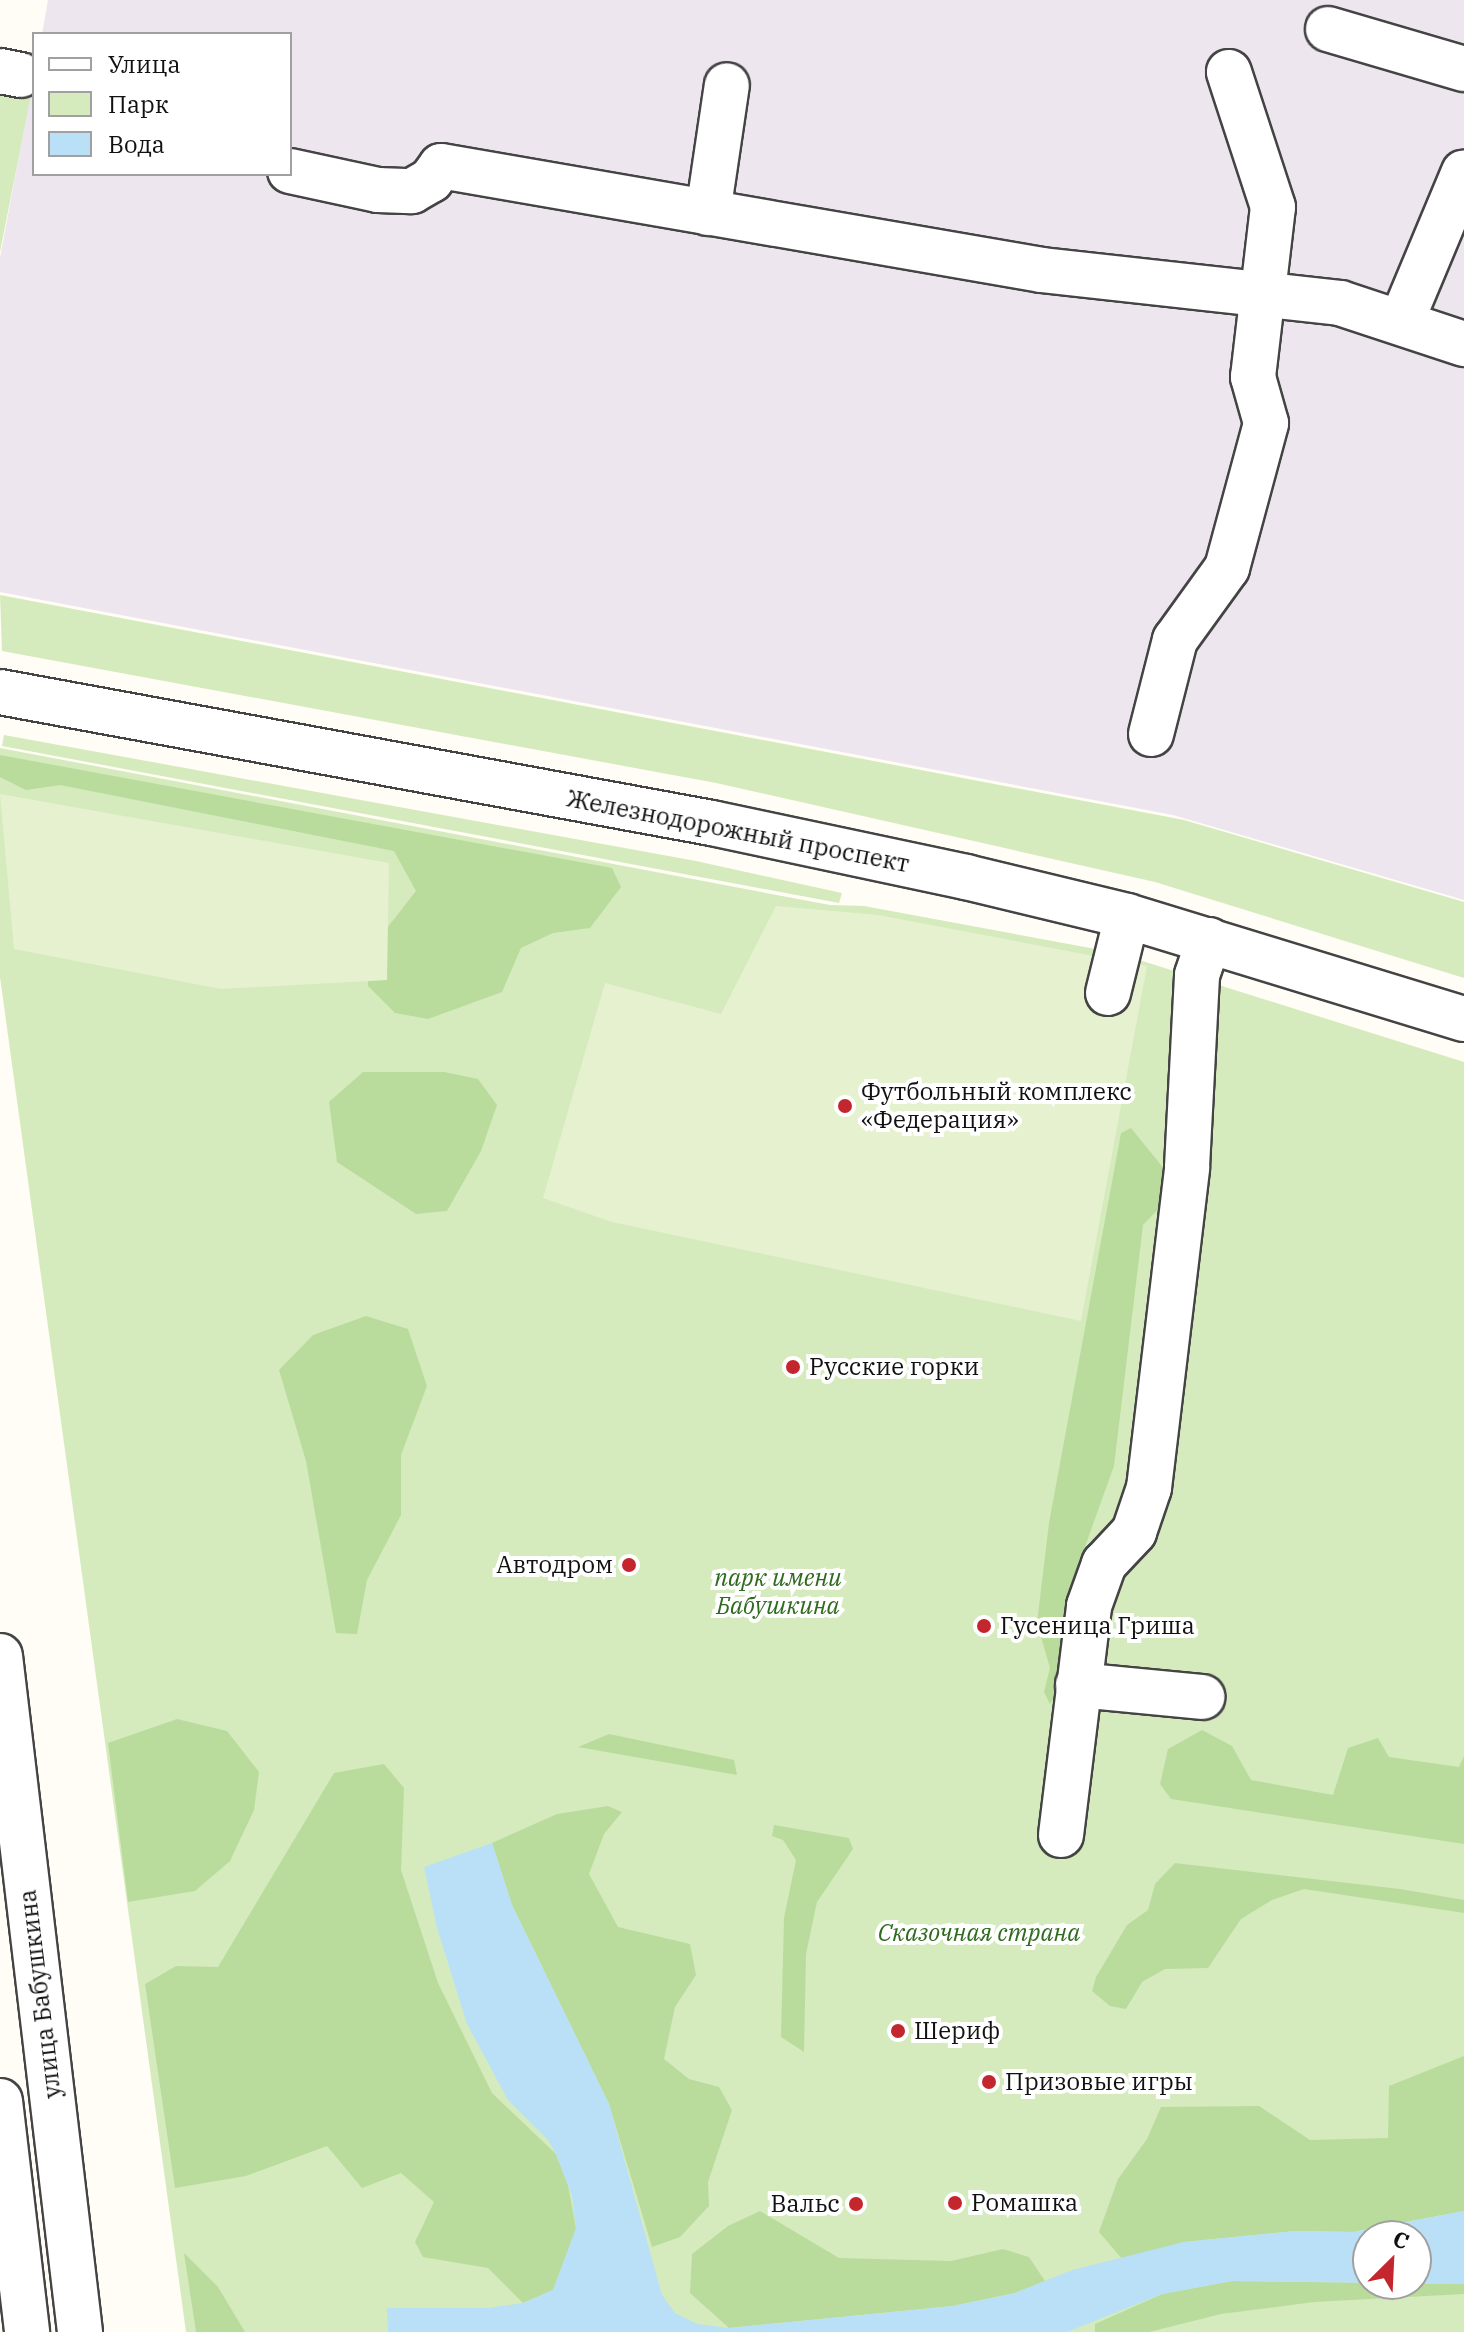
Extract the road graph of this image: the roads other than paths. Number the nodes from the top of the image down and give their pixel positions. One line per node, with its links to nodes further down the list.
1 (1328, 29): 2 (street)
2 (1464, 69)
3 (1229, 72): 8 (street)
4 (727, 85): 7 (street)
5 (292, 171): 7 (street)
6 (1464, 172): 9 (street)
7 (708, 213): 8 (street)
8 (1264, 294): 9 (street); 12 (street)
9 (1402, 320): 10 (street)
10 (1464, 344)
11 (0, 692): 13 (street, Железнодорожный проспект)
12 (1151, 734)
13 (1127, 916): 14 (street, Железнодорожный проспект); 15 (street)
14 (1209, 940): 16 (street, Железнодорожный проспект); 18 (street)
15 (1108, 993)
16 (1464, 1019)
17 (0, 1656): 22 (street, улица Бабушкина)
18 (1078, 1685): 19 (street); 20 (street)
19 (1202, 1697)
20 (1061, 1835)
21 (1, 2118): 22 (street); 23 (street)
22 (55, 2120): 24 (street, улица Бабушкина)
23 (27, 2332)
24 (80, 2332)

